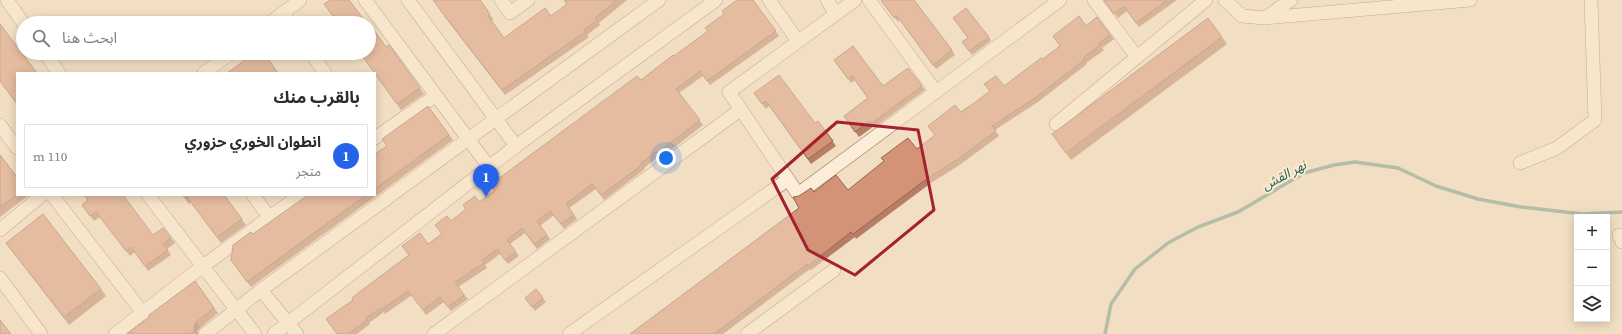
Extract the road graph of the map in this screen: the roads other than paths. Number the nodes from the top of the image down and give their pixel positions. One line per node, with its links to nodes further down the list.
1 (7, 0): 21 (street)
2 (300, 0): 22 (street)
3 (365, 0): 33 (street)
4 (408, 0): 35 (street)
5 (500, 0): 6 (street)
6 (528, 0)
7 (659, 0): 35 (street)
8 (716, 0): 40 (street)
9 (769, 0): 24 (street)
10 (827, 0): 20 (street)
11 (855, 0): 20 (street)
12 (869, 0): 32 (street)
13 (1060, 0): 32 (street)
14 (1094, 0): 25 (street)
15 (1206, 0): 25 (street)
16 (1225, 0): 23 (street)
17 (1291, 0): 23 (street)
18 (1470, 0): 23 (street)
19 (1591, 0): 42 (street)
20 (836, 14): 24 (street)
21 (18, 16)
22 (288, 16)
23 (1265, 18)
24 (798, 41): 34 (street)
25 (1137, 57): 36 (street)
26 (50, 60): 29 (street)
27 (222, 60): 30 (street)
28 (316, 60): 31 (street)
29 (58, 72)
30 (205, 72)
31 (324, 72)
32 (936, 92): 44 (street)
33 (435, 96): 38 (street); 39 (street)
34 (740, 110): 44 (street); 65 (street)
35 (496, 119): 39 (street); 40 (street)
36 (1056, 124)
37 (0, 125): 41 (street)
38 (376, 137)
39 (468, 141): 43 (street); 55 (street)
40 (516, 146): 43 (street)
41 (16, 147)
42 (1520, 163)
43 (489, 167): 58 (street)
44 (787, 180): 66 (street)
45 (41, 196): 51 (street)
46 (53, 196): 57 (street)
47 (149, 196): 52 (street)
48 (254, 196): 50 (street)
49 (299, 196): 50 (street)
50 (270, 218): 52 (street)
51 (0, 230)
52 (203, 266): 56 (street); 57 (street)
53 (834, 270): 67 (street)
54 (0, 278): 59 (street)
55 (261, 290): 56 (street); 58 (street)
56 (235, 310): 61 (street); 62 (street)
57 (143, 313): 60 (street)
58 (288, 323): 63 (street); 64 (street)
59 (41, 334)
60 (115, 334)
61 (205, 334)
62 (255, 334)
63 (274, 334)
64 (297, 334)
65 (434, 334)
66 (569, 334)
67 (747, 334)

